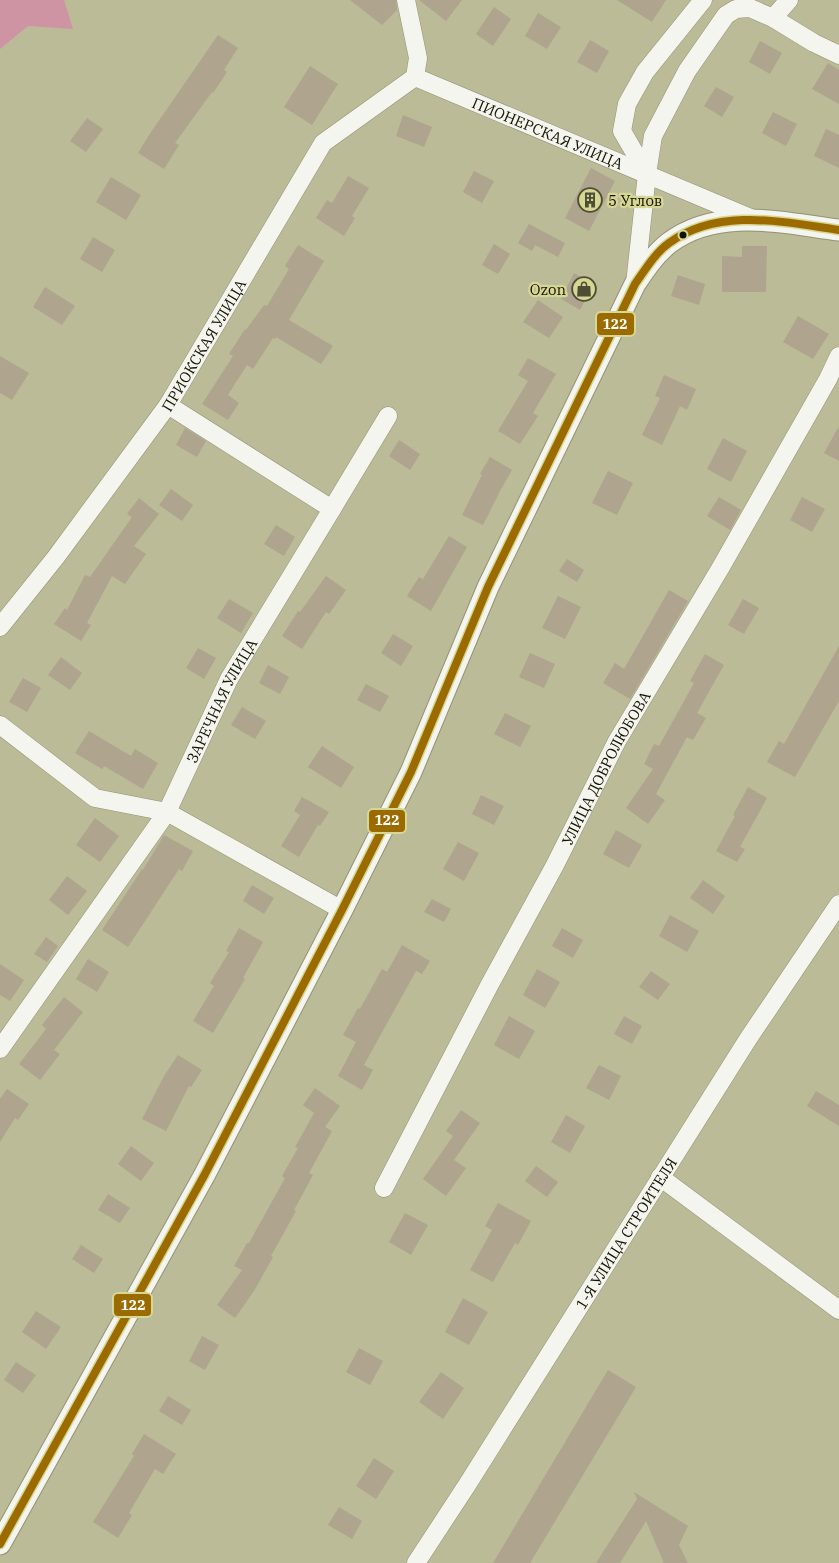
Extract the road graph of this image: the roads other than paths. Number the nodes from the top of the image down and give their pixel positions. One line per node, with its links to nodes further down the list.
1 (406, 0): 6 (street)
2 (703, 0): 7 (street)
3 (789, 0): 4 (street)
4 (773, 18): 5 (street); 7 (street)
5 (839, 54)
6 (414, 77): 7 (street, ПИОНЕРСКАЯ УЛИЦА); 12 (street, ПРИОКСКАЯ УЛИЦА)
7 (647, 174): 8 (street, ПИОНЕРСКАЯ УЛИЦА); 10 (street)
8 (753, 219): 9 (street, ПИОНЕРСКАЯ УЛИЦА); 10 (street, ПИОНЕРСКАЯ УЛИЦА)
9 (839, 230)
10 (635, 284): 19 (street, ПИОНЕРСКАЯ УЛИЦА)
11 (839, 356): 22 (street, УЛИЦА ДОБРОЛЮБОВА)
12 (168, 405): 14 (street); 15 (street, ПРИОКСКАЯ УЛИЦА)
13 (388, 416): 14 (street, ЗАРЕЧНАЯ УЛИЦА)
14 (332, 509): 17 (street, ЗАРЕЧНАЯ УЛИЦА)
15 (0, 628)
16 (0, 725): 17 (street)
17 (167, 812): 19 (street); 20 (street, ЗАРЕЧНАЯ УЛИЦА)
18 (839, 904): 21 (street, 1-Я УЛИЦА СТРОИТЕЛЯ)
19 (342, 910): 24 (street, ПИОНЕРСКАЯ УЛИЦА)
20 (0, 1049)
21 (660, 1177): 23 (street); 25 (street, 1-Я УЛИЦА СТРОИТЕЛЯ)
22 (384, 1188)
23 (839, 1310)
24 (0, 1544)
25 (416, 1563)

